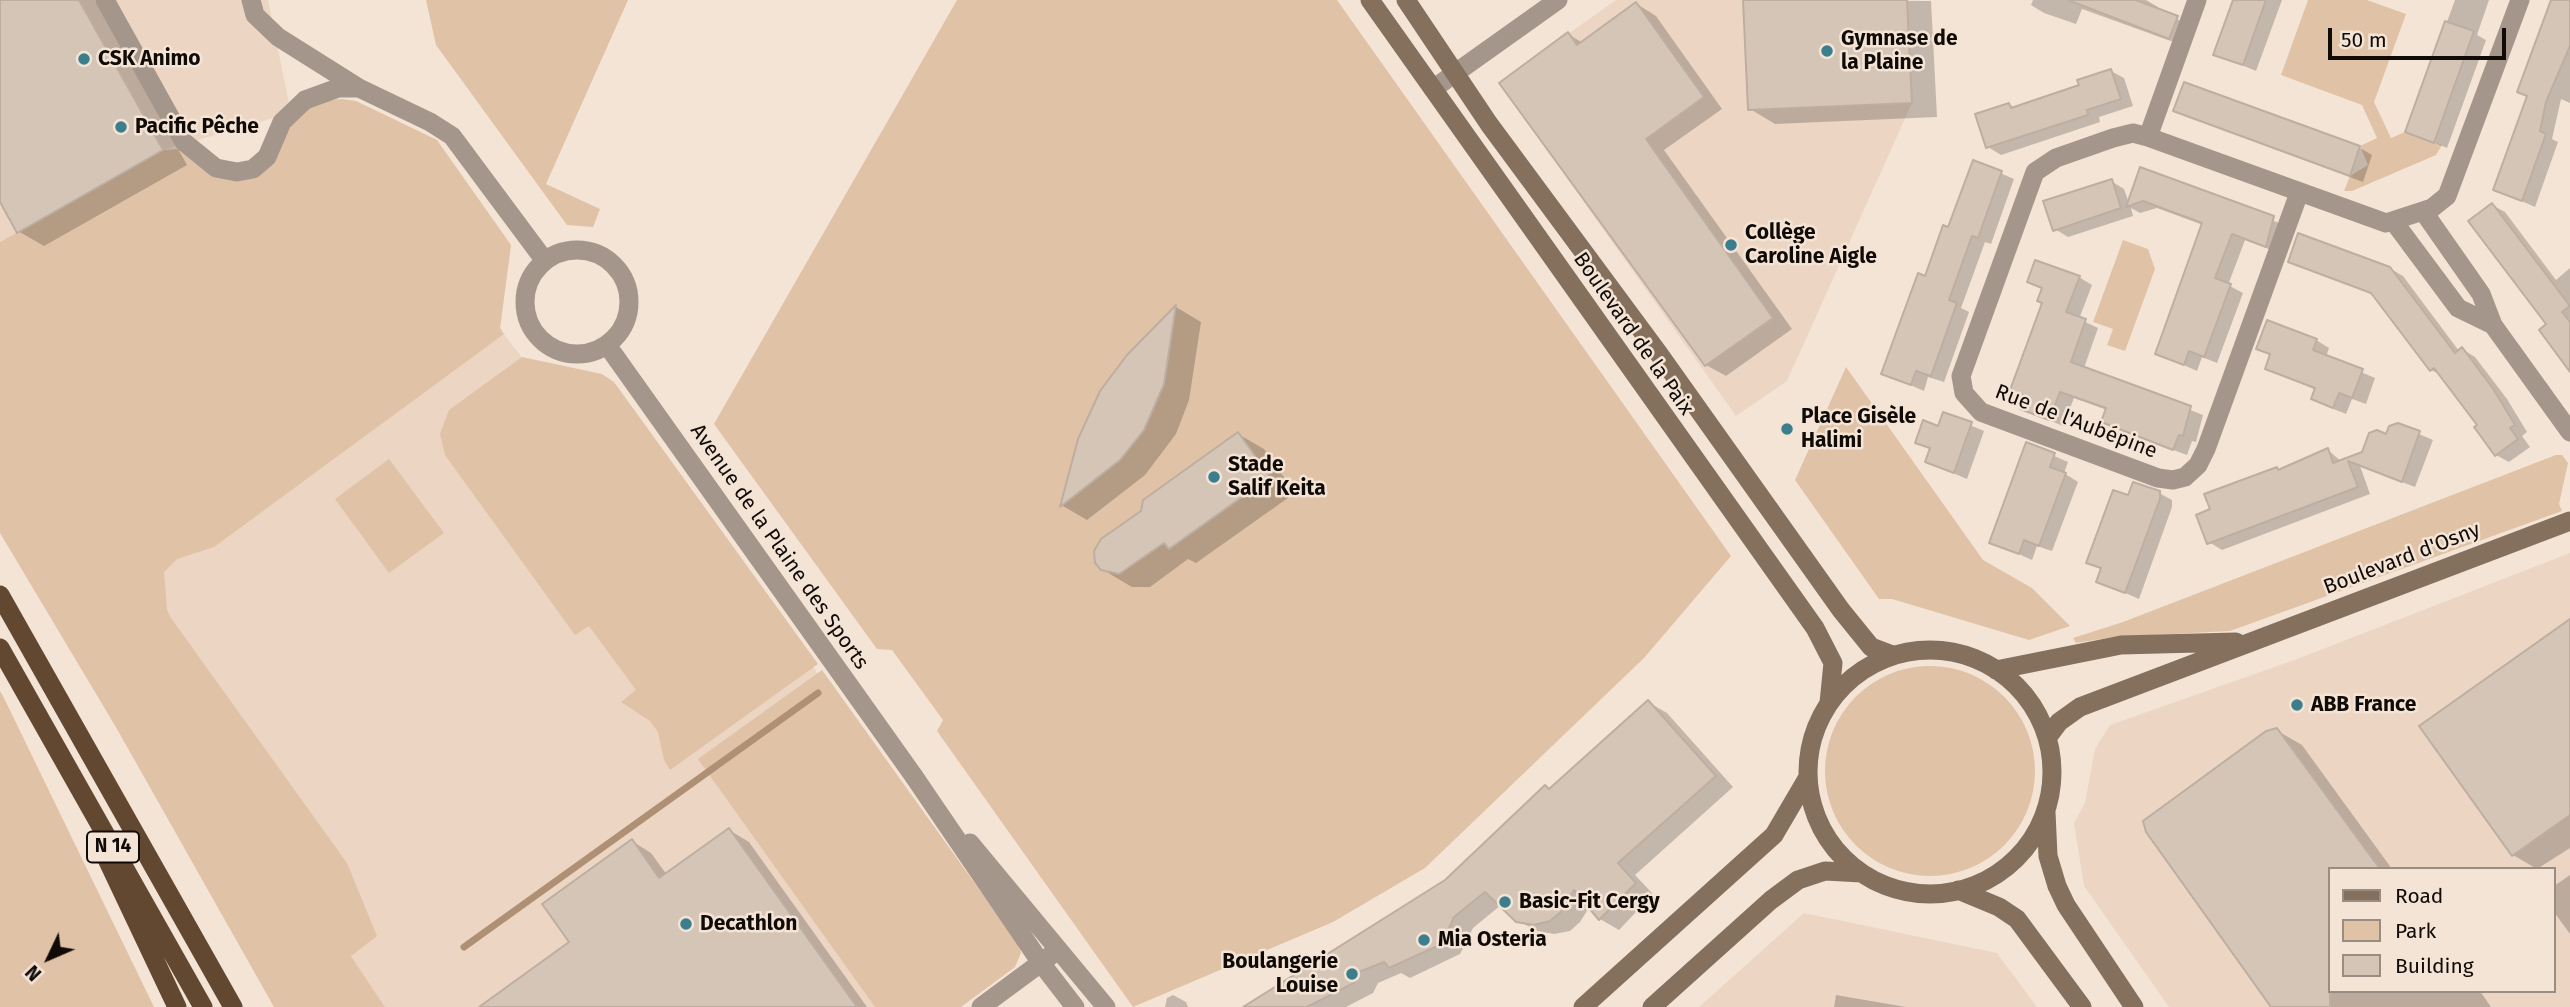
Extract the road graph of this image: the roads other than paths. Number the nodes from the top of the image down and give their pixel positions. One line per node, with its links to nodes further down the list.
1 (105, 0): 9 (street)
2 (1370, 0): 10 (main road, Boulevard de la Paix)
3 (1406, 0): 8 (main road, Boulevard de la Paix)
4 (1558, 0): 8 (street)
5 (2197, 0): 11 (street)
6 (2521, 0): 13 (street)
7 (253, 7): 9 (street)
8 (1457, 73): 10 (street); 23 (main road, Boulevard de la Paix)
9 (359, 88): 15 (street)
10 (1433, 89): 26 (main road, Boulevard de la Paix)
11 (2148, 137): 12 (street); 12 (street, Rue de l'Aubépine)
12 (2299, 193): 14 (street)
13 (2423, 211): 14 (street); 16 (street)
14 (2394, 222): 16 (street)
15 (545, 261): 17 (street); 17 (street)
16 (2493, 324): 18 (street)
17 (607, 345): 29 (street, Avenue de la Plaine des Sports)
18 (2570, 432)
19 (2570, 521): 21 (main road, Boulevard d'Osny)
20 (0, 594): 28 (highway, N 14)
21 (2251, 641): 24 (main road, Boulevard d'Osny); 27 (main road, Boulevard d'Osny)
22 (0, 648): 25 (highway, N 14)
23 (1892, 655): 24 (main road); 26 (main road)
24 (1996, 670): 27 (main road)
25 (24, 687): 36 (highway); 37 (highway, N 14)
26 (1829, 703): 30 (main road)
27 (2047, 738): 31 (main road)
28 (100, 771): 38 (highway, N 14); 39 (highway)
29 (913, 775): 34 (street, Avenue de la Plaine des Sports); 35 (street, Avenue de la Plaine des Sports)
30 (1808, 777): 32 (main road); 43 (main road)
31 (2046, 809): 33 (main road); 46 (main road)
32 (1863, 873): 33 (main road); 44 (main road)
33 (1958, 890): 45 (main road)
34 (1059, 949): 35 (street); 42 (street, Avenue de la Plaine des Sports)
35 (1041, 963): 40 (street); 41 (street, Avenue de la Plaine des Sports)
36 (177, 1007)
37 (203, 1007)
38 (233, 1007)
39 (246, 1007)
40 (981, 1007)
41 (1075, 1007)
42 (1106, 1007)
43 (1583, 1007)
44 (1653, 1007)
45 (2082, 1007)
46 (2134, 1007)

